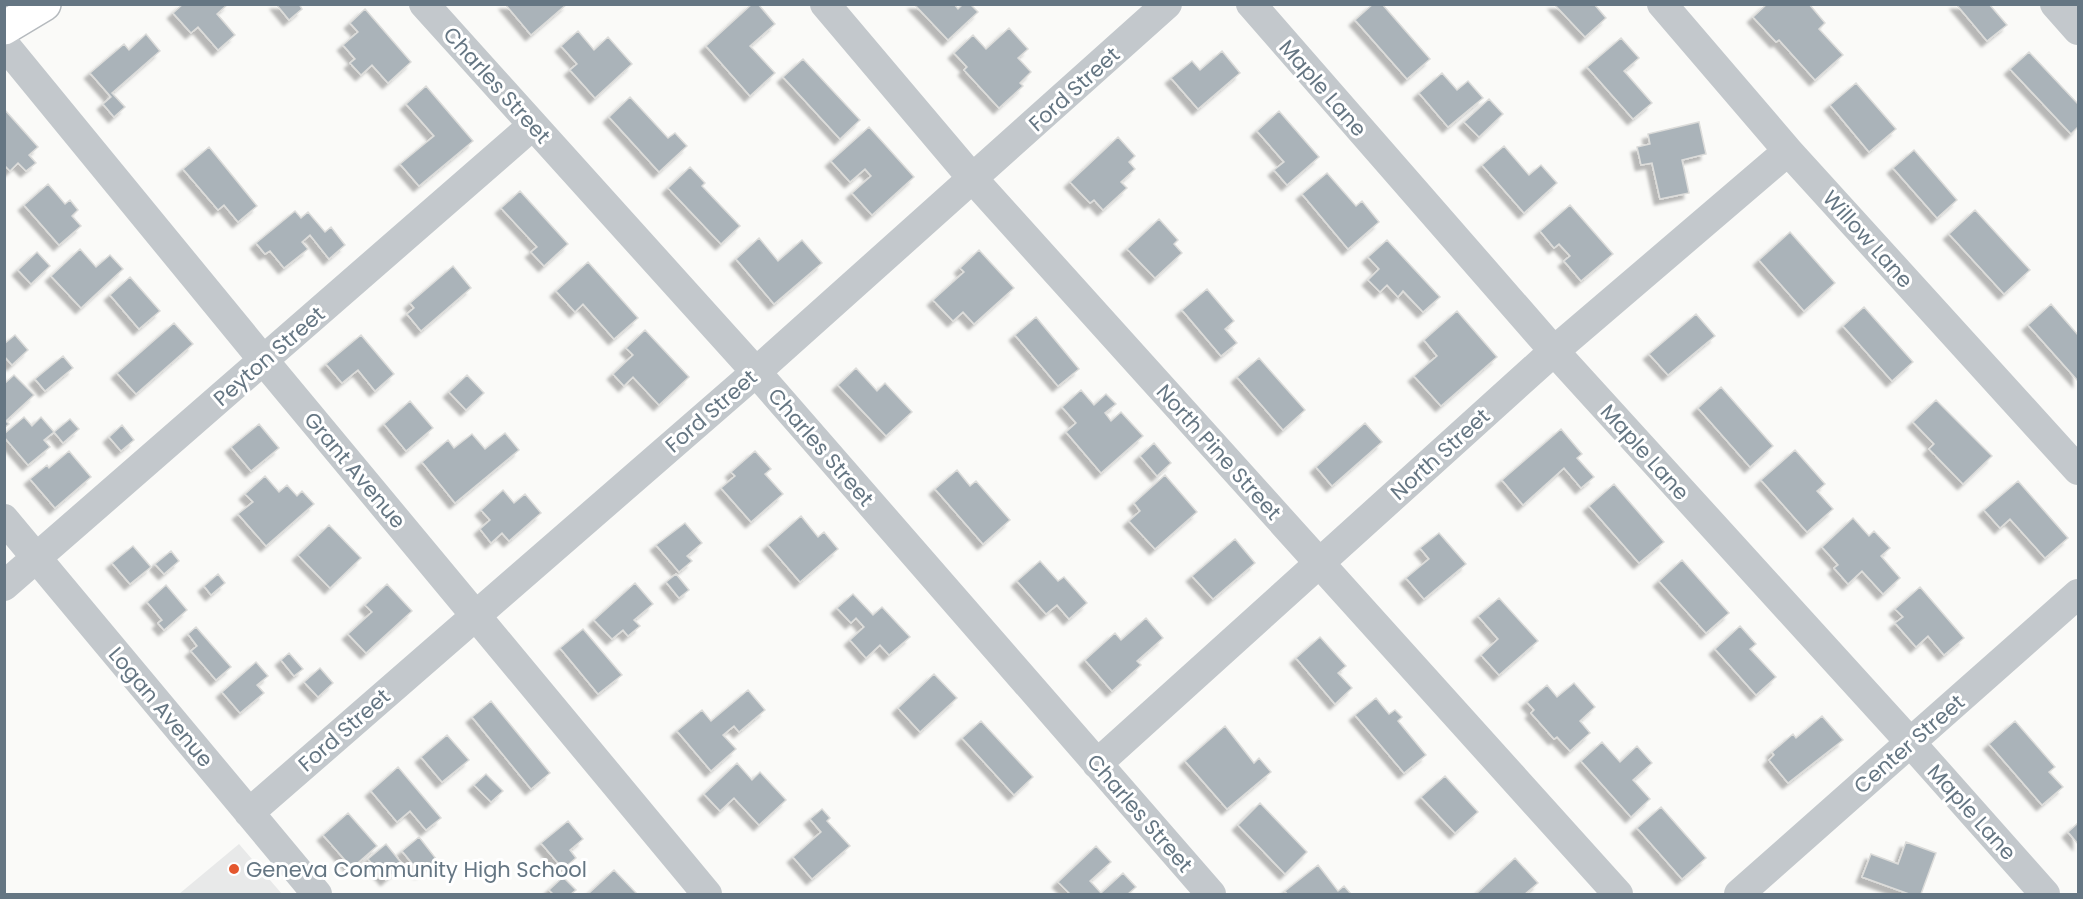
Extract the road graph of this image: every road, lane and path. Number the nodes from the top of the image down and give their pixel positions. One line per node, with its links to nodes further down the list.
1 (44, 4): 8 (main road)
2 (424, 4): 11 (street, Charles Street)
3 (825, 4): 13 (street, North Pine Street)
4 (1167, 4): 13 (street, Ford Street)
5 (1251, 4): 14 (street, Maple Lane)
6 (1662, 4): 12 (street, Willow Lane)
7 (2055, 4): 9 (street)
8 (4, 28)
9 (2079, 30)
10 (4, 44): 15 (street, Grant Avenue)
11 (533, 125): 15 (street, Peyton Street); 16 (street, Charles Street)
12 (1788, 151): 14 (street, North Street); 17 (street, Willow Lane)
13 (974, 179): 16 (street, Ford Street); 20 (street, North Pine Street)
14 (1554, 351): 20 (street, North Street); 24 (street, Maple Lane)
15 (264, 361): 19 (street, Peyton Street); 23 (street, Grant Avenue)
16 (756, 372): 23 (street, Ford Street); 25 (street, Charles Street)
17 (2079, 470)
18 (4, 519): 19 (street, Logan Avenue)
19 (37, 557): 21 (street, Peyton Street); 26 (street, Logan Avenue)
20 (1319, 563): 25 (street, North Street); 30 (street, North Pine Street)
21 (4, 586)
22 (2079, 594): 24 (street, Center Street)
23 (477, 616): 26 (street, Ford Street); 28 (street, Grant Avenue)
24 (1910, 742): 31 (street, Center Street); 32 (street, Maple Lane)
25 (1097, 764): 29 (street, Charles Street)
26 (249, 813): 27 (street, Logan Avenue)
27 (317, 894)
28 (707, 894)
29 (1211, 894)
30 (1618, 894)
31 (1739, 894)
32 (2045, 894)

